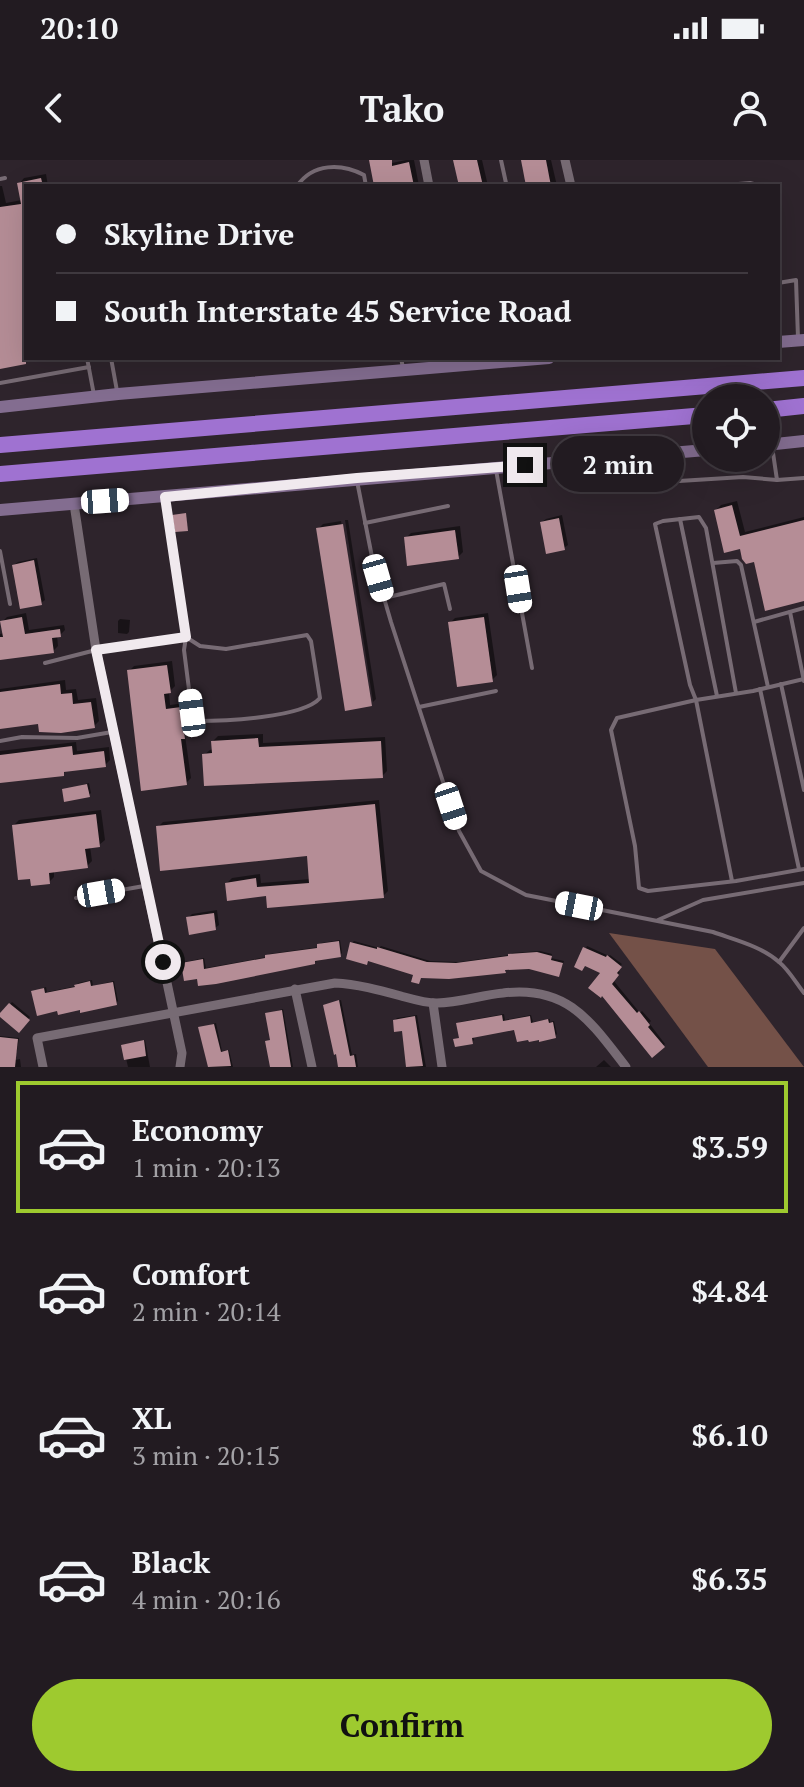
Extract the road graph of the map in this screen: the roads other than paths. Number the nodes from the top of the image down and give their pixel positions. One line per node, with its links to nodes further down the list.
1 (424, 160): 7 (street)
2 (501, 160): 4 (lane)
3 (565, 160): 8 (street)
4 (506, 183)
5 (298, 184): 6 (lane)
6 (366, 184)
7 (429, 184)
8 (571, 184)
9 (780, 283): 10 (lane)
10 (801, 340): 11 (main road)
11 (780, 342)
12 (87, 360): 17 (lane)
13 (111, 360): 20 (lane)
14 (492, 360): 15 (main road)
15 (464, 361): 16 (main road)
16 (402, 364): 20 (main road)
17 (89, 367): 19 (lane); 21 (lane)
18 (804, 378): 28 (highway)
19 (0, 383)
20 (118, 394): 21 (main road)
21 (94, 396): 23 (main road)
22 (804, 406): 24 (highway)
23 (0, 407)
24 (780, 409)
25 (692, 416): 33 (highway)
26 (804, 441): 27 (main road)
27 (780, 444)
28 (0, 445)
29 (692, 451): 30 (main road)
30 (613, 458): 31 (main road); 36 (lane)
31 (496, 468): 34 (main road); 54 (lane)
32 (775, 472): 36 (lane)
33 (0, 474)
34 (357, 478): 37 (main road); 42 (lane)
35 (804, 478): 36 (lane)
36 (777, 480)
37 (165, 497): 38 (main road); 51 (lane)
38 (74, 504): 40 (main road); 52 (street)
39 (448, 506): 42 (lane)
40 (0, 510)
41 (680, 519): 44 (lane); 61 (lane); 62 (lane)
42 (365, 523): 45 (lane)
43 (0, 551): 46 (lane)
44 (713, 563): 50 (lane); 60 (lane)
45 (384, 598): 48 (lane); 63 (lane)
46 (10, 604)
47 (804, 608): 49 (lane)
48 (450, 609)
49 (790, 612): 50 (lane); 55 (lane)
50 (754, 622): 57 (lane)
51 (186, 637): 51 (lane); 52 (lane)
52 (96, 650): 53 (lane); 64 (street)
53 (45, 663)
54 (532, 668)
55 (804, 679): 56 (lane)
56 (781, 684): 57 (lane); 66 (lane)
57 (768, 687): 58 (lane)
58 (760, 689): 60 (lane); 67 (lane)
59 (496, 691): 63 (lane)
60 (736, 693): 61 (lane)
61 (717, 696): 62 (lane)
62 (696, 700): 68 (lane); 68 (lane)
63 (419, 707): 72 (lane)
64 (112, 732): 65 (lane); 70 (street)
65 (0, 741)
66 (804, 790)
67 (802, 869): 68 (lane)
68 (732, 881)
69 (804, 883): 72 (lane)
70 (146, 885): 71 (lane); 78 (street)
71 (76, 898)
72 (656, 921): 74 (lane)
73 (804, 928): 74 (lane)
74 (779, 962): 76 (lane)
75 (295, 989): 77 (street); 78 (street); 81 (street)
76 (804, 993)
77 (433, 1003): 82 (street); 83 (street)
78 (174, 1014): 79 (street); 80 (street)
79 (43, 1067)
80 (180, 1067)
81 (312, 1067)
82 (442, 1067)
83 (626, 1067)

